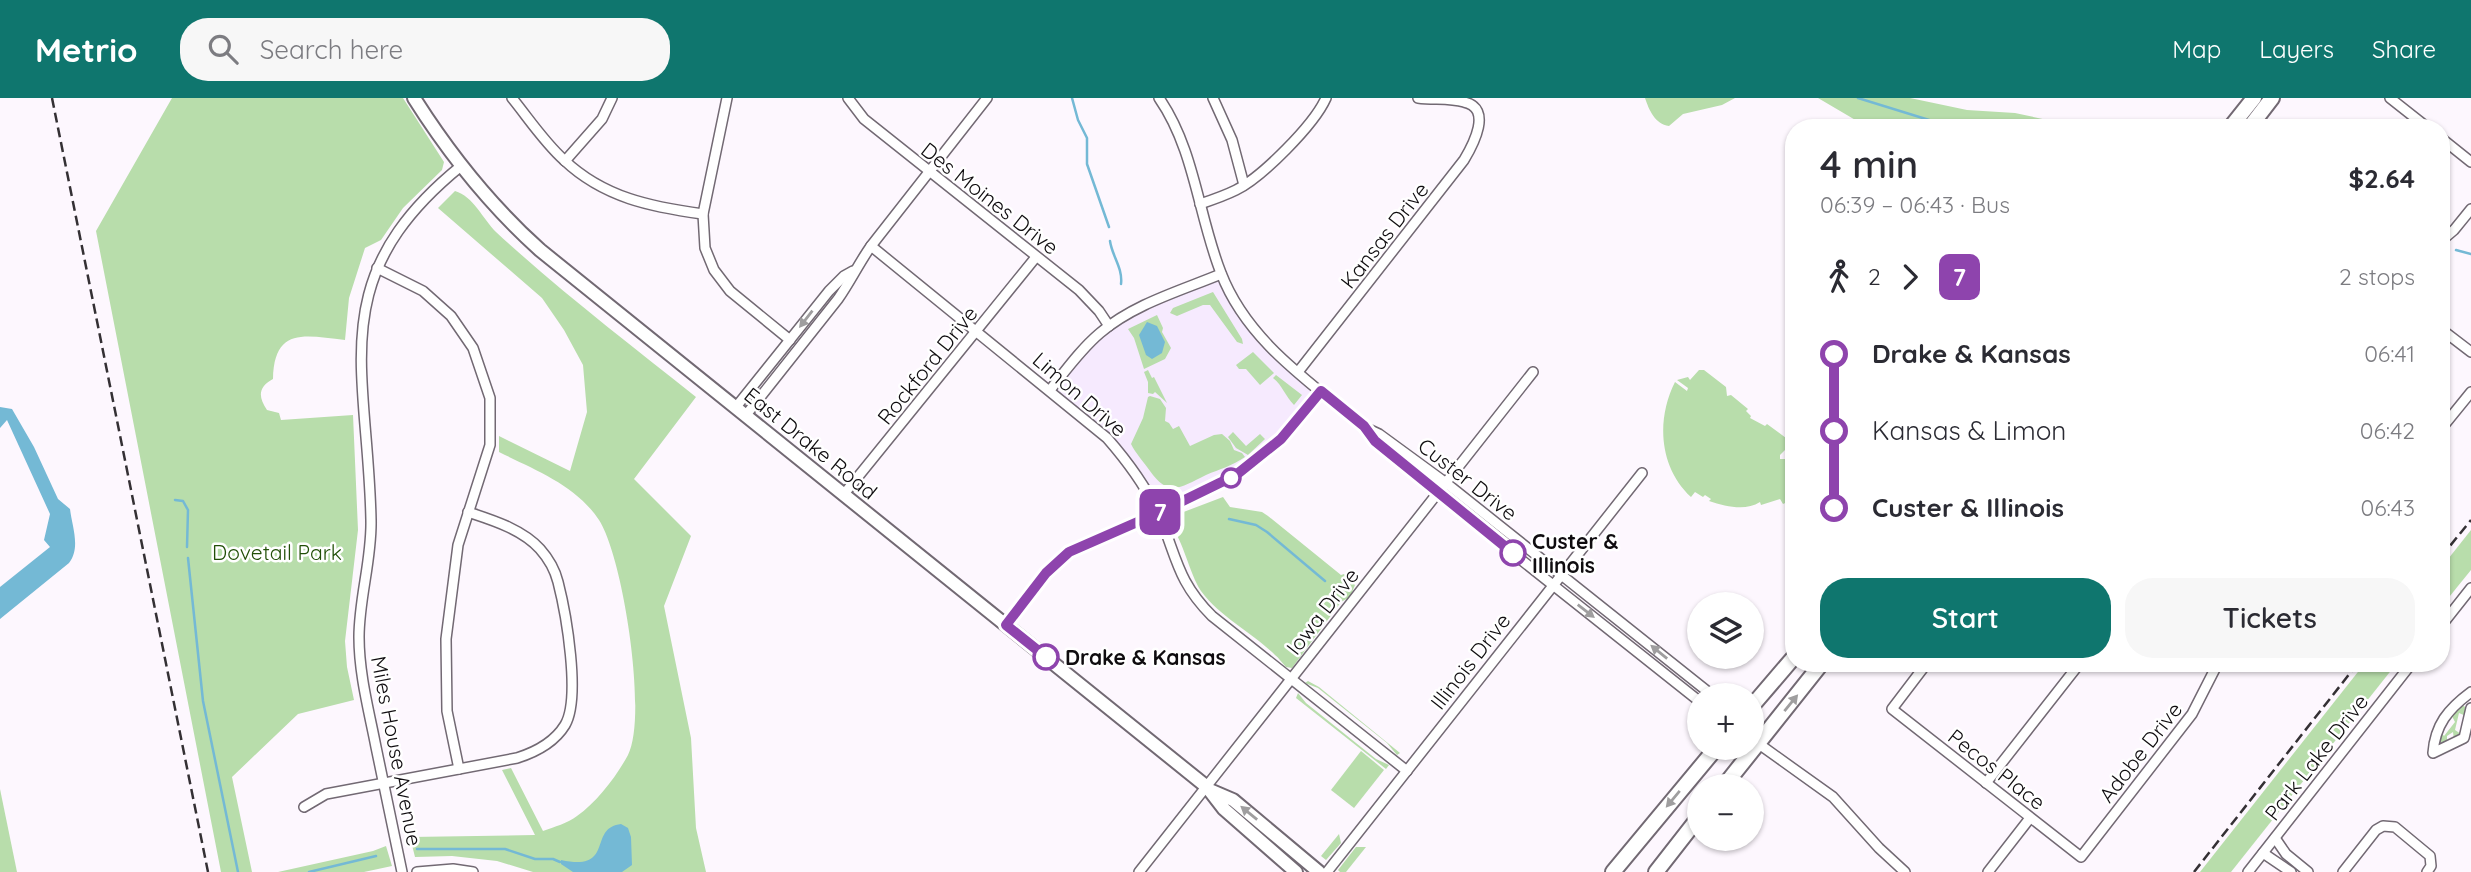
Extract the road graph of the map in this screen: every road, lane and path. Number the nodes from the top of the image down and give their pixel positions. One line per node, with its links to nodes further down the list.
1 (414, 98): 20 (main road, East Drake Road)
2 (512, 98): 18 (street)
3 (612, 98): 18 (street)
4 (727, 98): 25 (street)
5 (848, 98): 21 (street, Des Moines Drive)
6 (987, 98): 21 (street)
7 (1158, 98): 23 (street, Custer Drive)
8 (1213, 98): 22 (street)
9 (1326, 98): 22 (street)
10 (1418, 98): 37 (street, Kansas Drive)
11 (2253, 98): 14 (main road)
12 (2272, 98): 15 (main road)
13 (2390, 98): 16 (street)
14 (2237, 119)
15 (2256, 119)
16 (2417, 119)
17 (2450, 145): 19 (street)
18 (565, 161): 25 (street)
19 (2471, 162)
20 (461, 166): 29 (street, Miles House Avenue); 42 (main road, East Drake Road)
21 (929, 172): 27 (street); 28 (street, Des Moines Drive)
22 (1244, 185): 23 (street)
23 (1200, 204): 31 (street, Custer Drive)
24 (2471, 209): 26 (street)
25 (704, 214): 35 (street)
26 (2450, 233)
27 (871, 246): 30 (street); 33 (street, Limon Drive)
28 (1037, 257): 32 (street, Des Moines Drive); 33 (street, Rockford Drive)
29 (377, 268): 49 (street); 75 (street, Miles House Avenue)
30 (853, 271): 35 (street, one-way to 35); 42 (street)
31 (1221, 274): 32 (street); 37 (street, Custer Drive)
32 (1110, 326): 39 (street)
33 (977, 331): 39 (street, Limon Drive); 48 (street, Rockford Drive)
34 (2450, 336): 36 (street)
35 (790, 340): 42 (street)
36 (2471, 352)
37 (1298, 372): 40 (street, Custer Drive)
38 (1533, 372): 46 (street, Iowa Drive)
39 (1050, 390): 50 (street, Limon Drive)
40 (1321, 391): 44 (street, Custer Drive); 50 (street)
41 (2471, 392): 43 (street)
42 (741, 411): 48 (main road, East Drake Road)
43 (2450, 418)
44 (1364, 426): 46 (street, Custer Drive); 47 (street, Custer Drive)
45 (1642, 473): 51 (street, Illinois Drive)
46 (1446, 483): 47 (street, Iowa Drive); 51 (street, Custer Drive)
47 (1437, 493): 52 (street, Custer Drive); 64 (street, Iowa Drive)
48 (844, 494): 57 (main road, East Drake Road)
49 (468, 512): 73 (street); 73 (street)
50 (1158, 513): 57 (street); 64 (street, Limon Drive)
51 (1562, 574): 52 (street, Illinois Drive); 65 (street, Custer Drive, one-way to 51)
52 (1553, 585): 66 (street, Custer Drive, one-way to 66); 74 (street, Illinois Drive)
53 (2471, 588): 54 (street)
54 (2462, 600): 55 (street); 56 (street)
55 (2471, 607)
56 (2450, 615)
57 (1006, 625): 77 (main road, East Drake Road)
58 (1785, 668): 67 (main road)
59 (1814, 672): 70 (main road, one-way to 59)
60 (1920, 672): 76 (street, Pecos Place)
61 (2073, 672): 76 (street)
62 (2213, 672): 84 (street, Adobe Drive)
63 (2405, 672): 82 (street, Park Lake Drive)
64 (1291, 677): 74 (street, Limon Drive); 77 (street, Iowa Drive)
65 (1697, 683)
66 (1687, 691)
67 (1764, 692)
68 (2471, 692): 69 (street)
69 (2471, 708)
70 (1764, 727)
71 (1764, 745): 95 (street)
72 (1706, 760): 93 (main road, one-way to 93)
73 (459, 769): 75 (street)
74 (1407, 771): 92 (street, Illinois Drive)
75 (384, 783): 78 (street); 85 (street, Miles House Avenue)
76 (1986, 783): 79 (street, Pecos Place)
77 (1210, 789): 80 (main road, East Drake Road); 88 (street, Iowa Drive); 91 (main road, East Drake Road, one-way to 77)
78 (304, 807)
79 (2030, 818): 84 (street, Pecos Place); 96 (street)
80 (1249, 830): 89 (main road, East Drake Road); 90 (main road)
81 (1687, 832): 94 (main road)
82 (2275, 838): 83 (street, Park Lake Drive); 99 (street)
83 (2263, 853): 97 (street, Park Lake Drive); 98 (street)
84 (2081, 857)
85 (402, 872)
86 (416, 872): 87 (street)
87 (473, 872)
88 (1139, 872)
89 (1296, 872)
90 (1307, 872)
91 (1319, 872)
92 (1327, 872)
93 (1613, 872)
94 (1656, 872)
95 (1905, 872)
96 (1987, 872)
97 (2248, 872)
98 (2291, 872)
99 (2308, 872)
100 (2343, 872): 101 (street)
101 (2427, 872)

